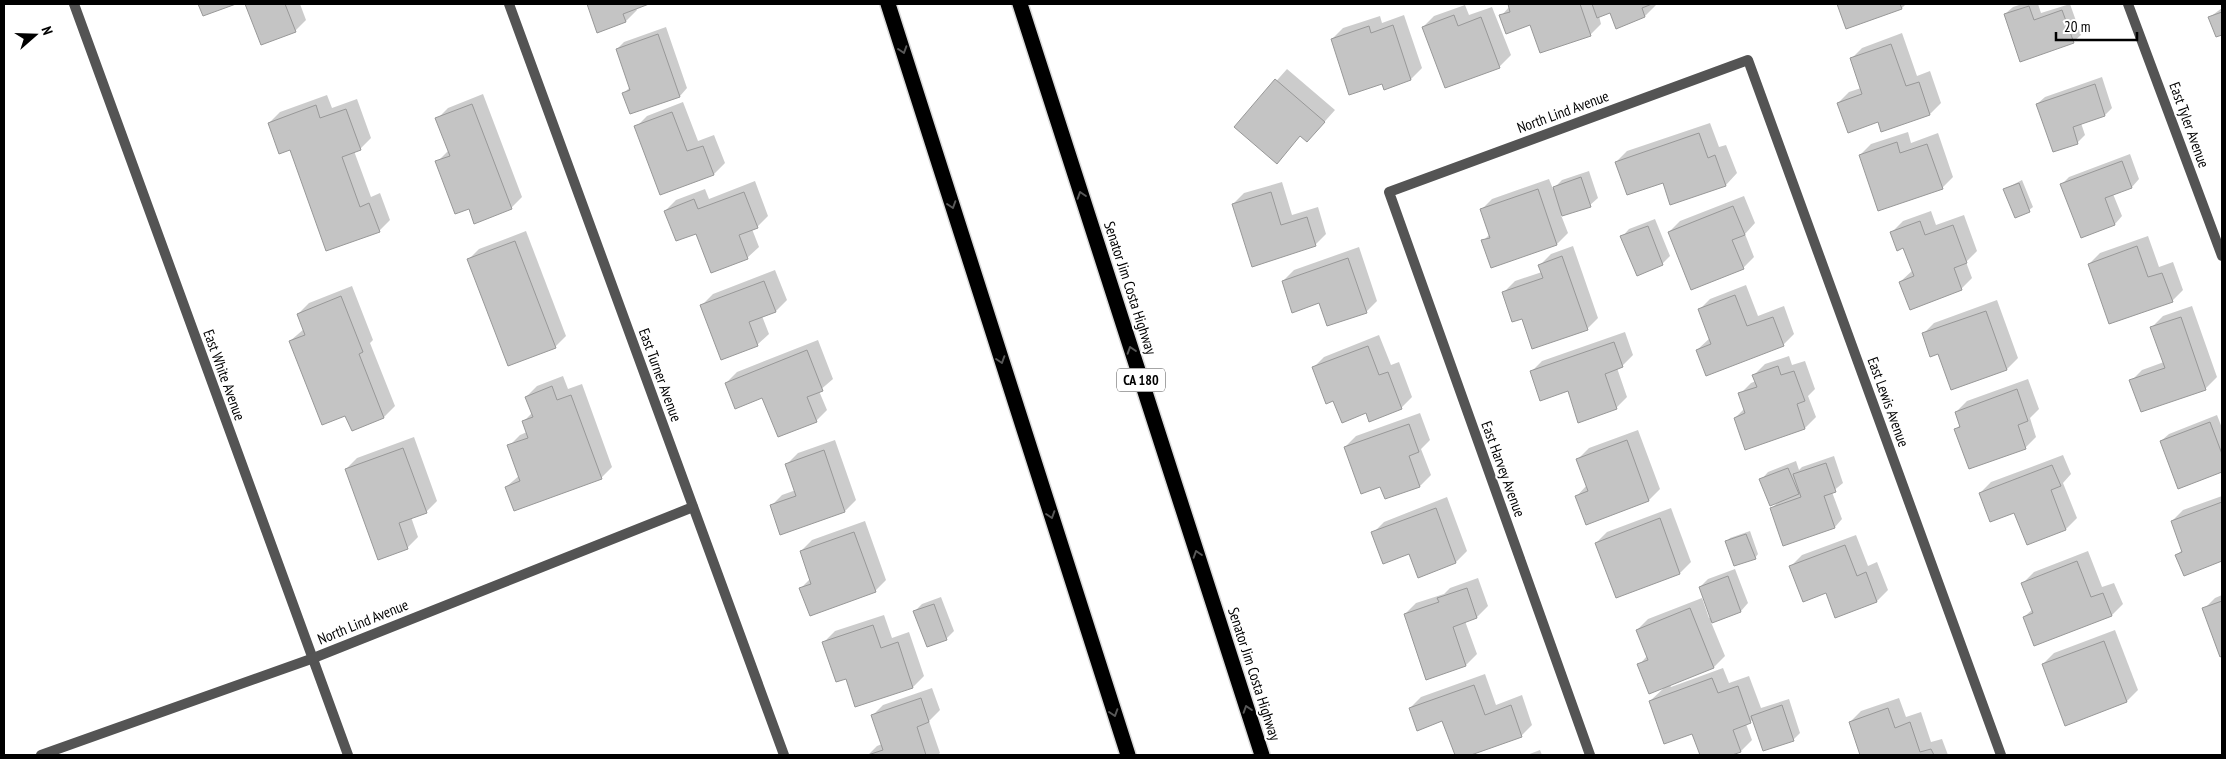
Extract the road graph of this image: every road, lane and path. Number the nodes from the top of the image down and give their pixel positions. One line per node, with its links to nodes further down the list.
1 (74, 4): 10 (street, East White Avenue)
2 (509, 4): 9 (street, East Turner Avenue)
3 (888, 4): 14 (highway, one-way to 14)
4 (1020, 4): 15 (highway, Senator Jim Costa Highway / CA 180, one-way to 4)
5 (2128, 4): 8 (street, East Tyler Avenue)
6 (1748, 60): 7 (street, North Lind Avenue); 17 (street, East Lewis Avenue)
7 (1389, 192): 16 (street, East Harvey Avenue)
8 (2222, 256)
9 (692, 507): 10 (street, North Lind Avenue); 13 (street, East Turner Avenue)
10 (311, 659): 11 (street, North Lind Avenue); 12 (street, East White Avenue)
11 (41, 755)
12 (348, 755)
13 (784, 755)
14 (1128, 755)
15 (1262, 755)
16 (1590, 755)
17 (2001, 755)

